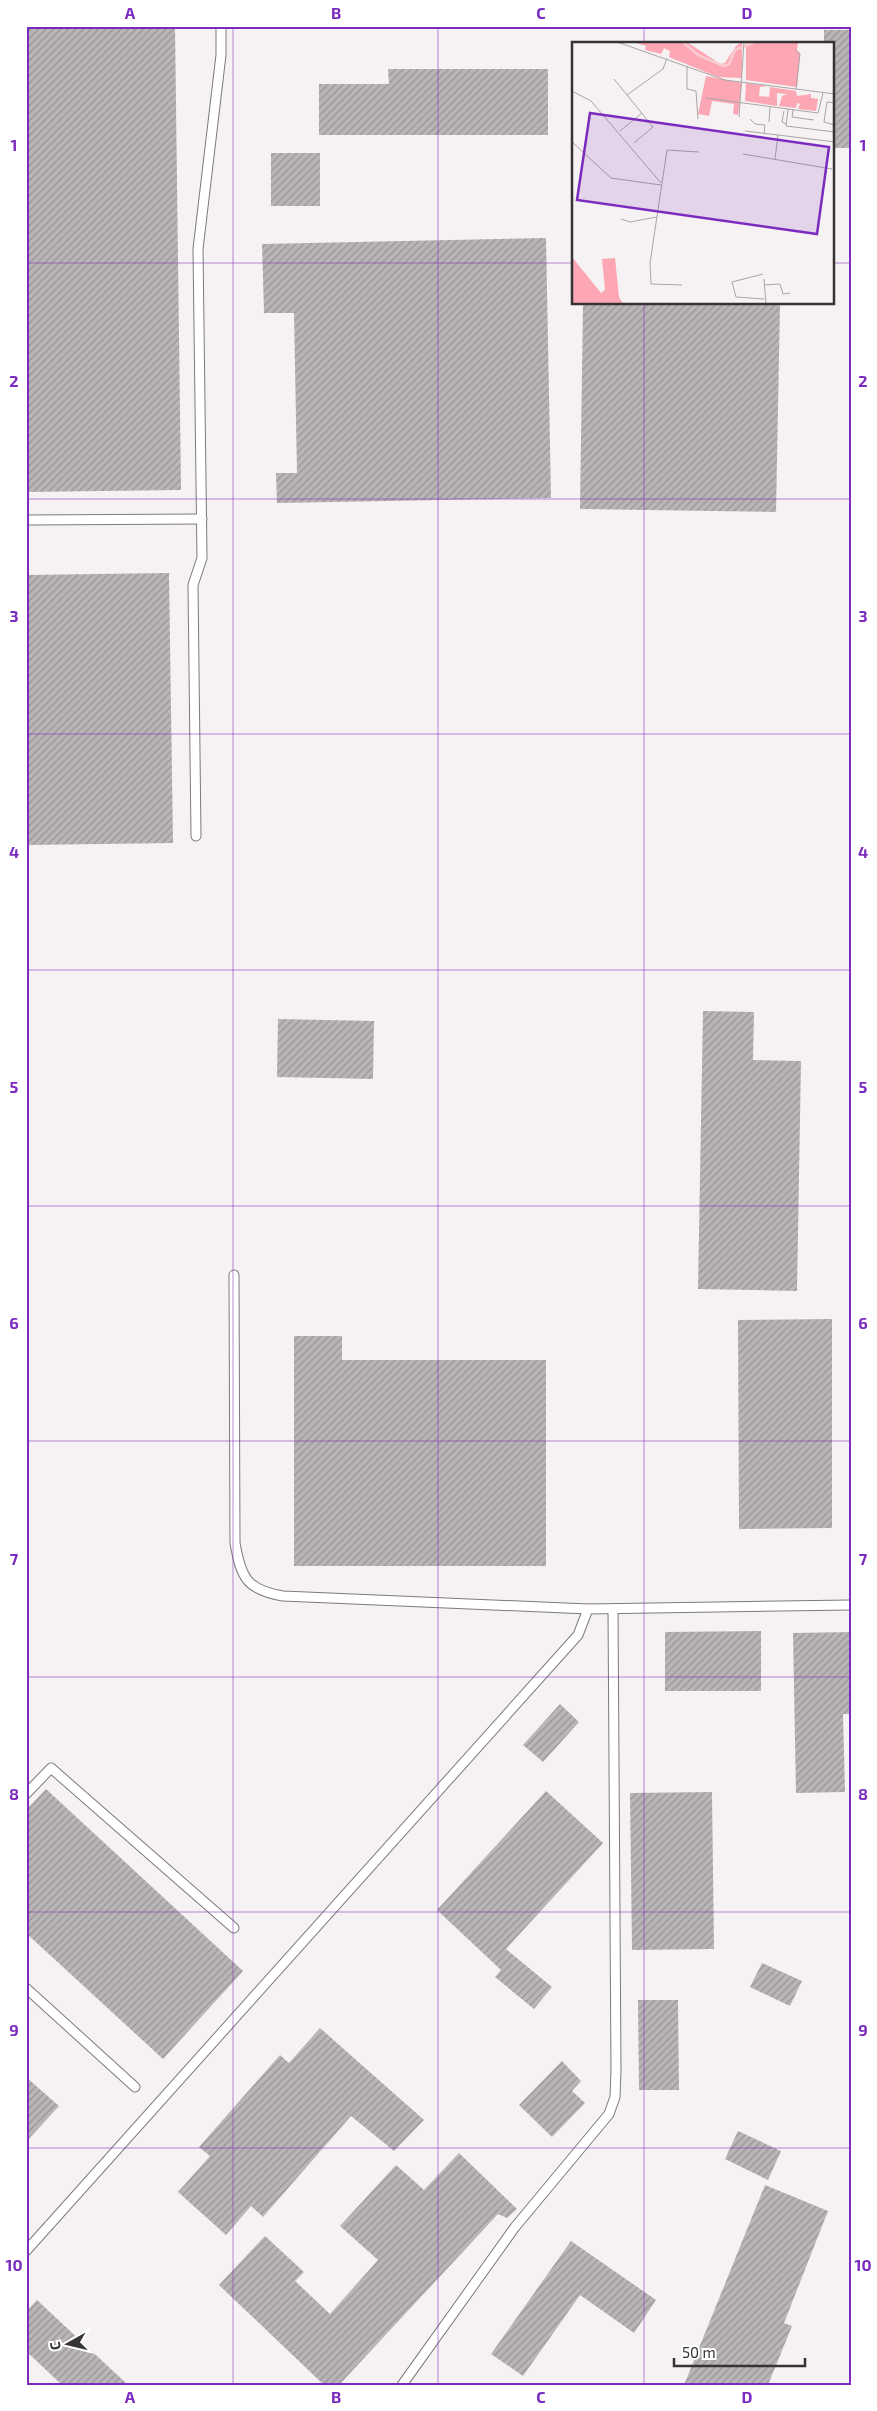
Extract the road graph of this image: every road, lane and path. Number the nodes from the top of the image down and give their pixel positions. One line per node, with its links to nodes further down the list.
1 (221, 26): 2 (lane)
2 (202, 519): 3 (lane); 4 (lane)
3 (26, 520)
4 (196, 836)
5 (234, 1275): 7 (lane)
6 (851, 1605): 8 (lane)
7 (588, 1609): 8 (lane); 13 (lane)
8 (613, 1609): 14 (lane)
9 (26, 1794): 10 (lane)
10 (234, 1928)
11 (26, 1988): 12 (lane)
12 (134, 2086)
13 (26, 2251)
14 (402, 2385)

